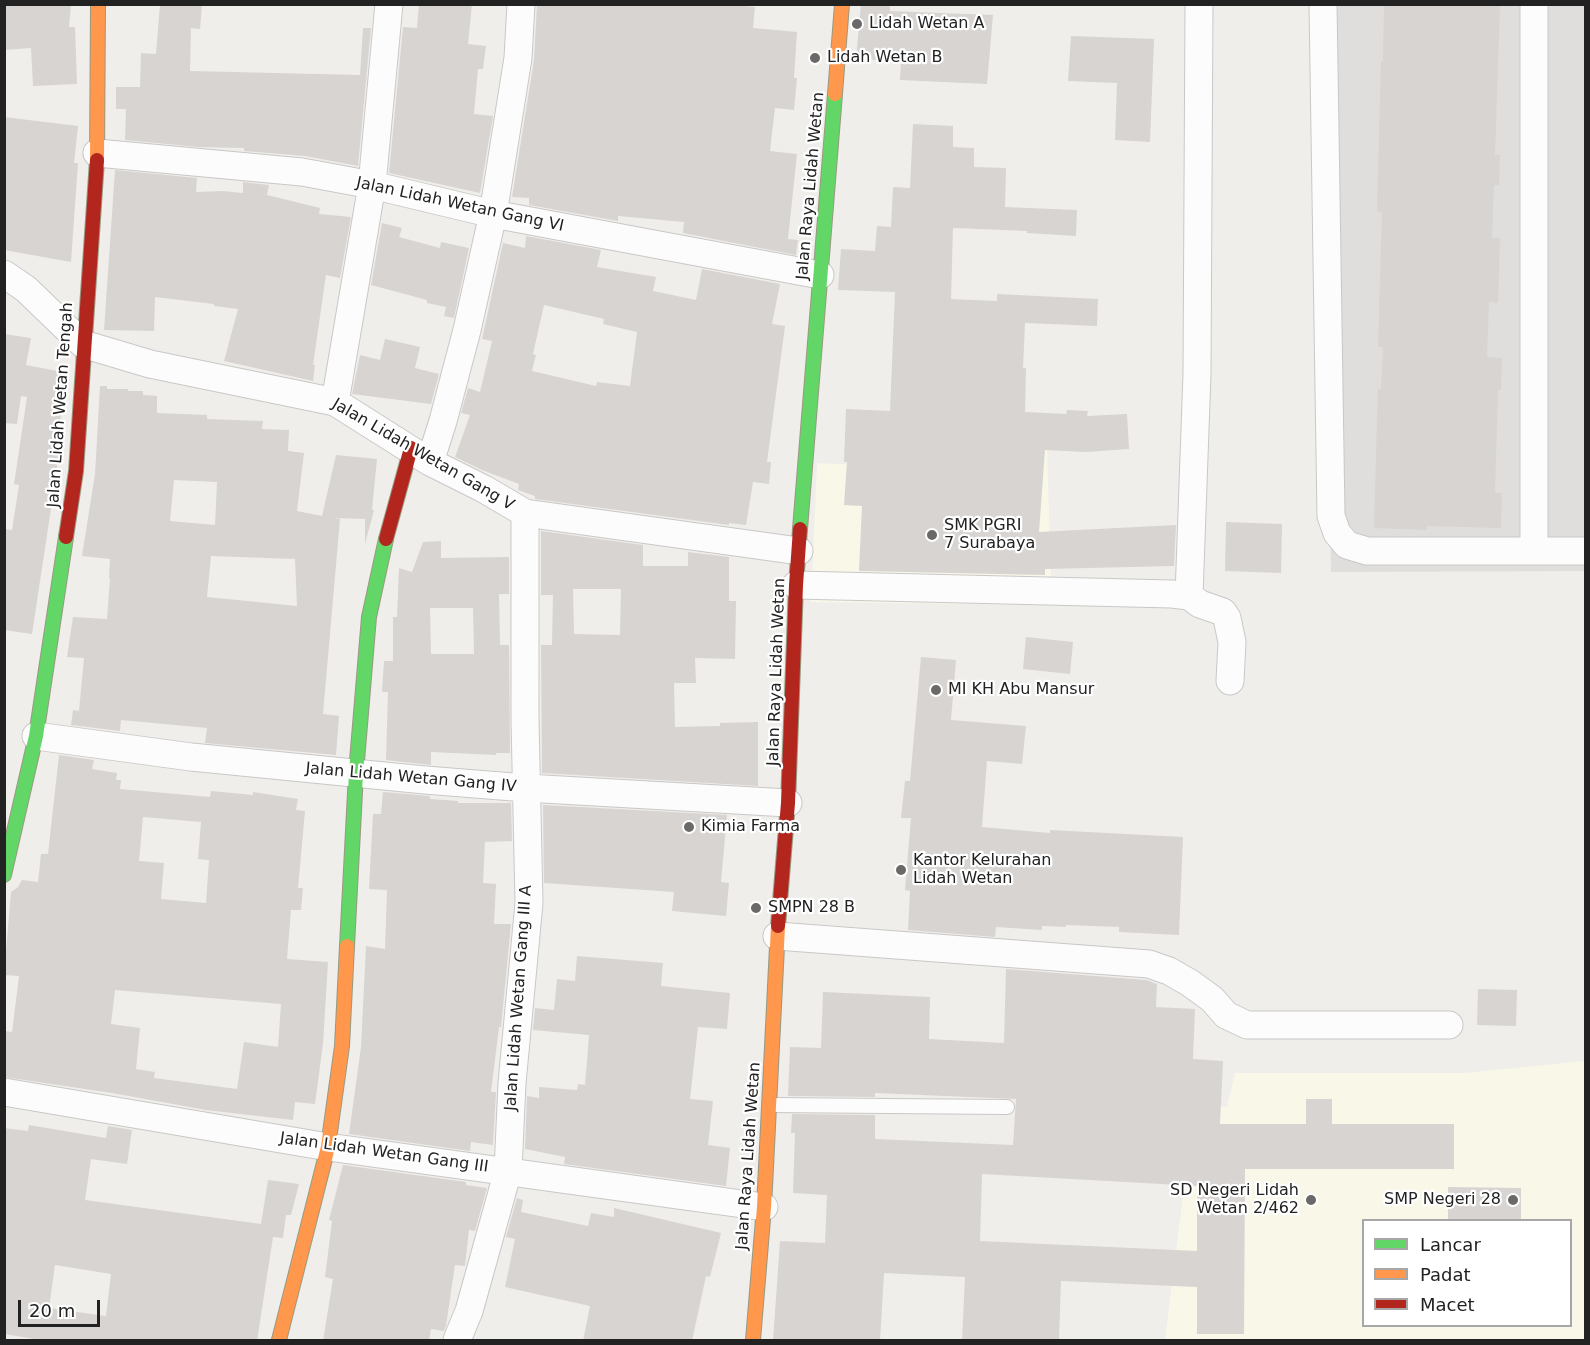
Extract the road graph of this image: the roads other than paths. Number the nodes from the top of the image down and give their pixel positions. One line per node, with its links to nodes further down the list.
1 (98, 4): 8 (street, Jalan Lidah Wetan Tengah)
2 (389, 4): 9 (street)
3 (521, 4): 10 (street)
4 (842, 4): 12 (street, Jalan Raya Lidah Wetan)
5 (1199, 4): 21 (street)
6 (1323, 4): 18 (street)
7 (1534, 4): 18 (street)
8 (97, 153): 9 (street, Jalan Lidah Wetan Gang VI); 13 (street, Jalan Lidah Wetan Tengah)
9 (372, 185): 10 (street, Jalan Lidah Wetan Gang VI); 14 (street)
10 (493, 214): 12 (street, Jalan Lidah Wetan Gang VI); 15 (street)
11 (4, 274): 13 (street, Jalan Lidah Wetan Gang V)
12 (820, 275): 17 (street, Jalan Raya Lidah Wetan)
13 (83, 344): 14 (street, Jalan Lidah Wetan Gang V); 23 (street, Jalan Lidah Wetan Tengah)
14 (335, 402): 15 (street, Jalan Lidah Wetan Gang V)
15 (421, 455): 16 (street, Jalan Lidah Wetan Gang V); 24 (street)
16 (525, 513): 17 (street, Jalan Lidah Wetan Gang V); 26 (street, Jalan Lidah Wetan Gang III A)
17 (799, 551): 20 (street, Jalan Raya Lidah Wetan)
18 (1534, 551): 19 (street)
19 (1586, 551)
20 (796, 585): 21 (street); 27 (street, Jalan Raya Lidah Wetan)
21 (1189, 596): 22 (street)
22 (1230, 681)
23 (36, 736): 24 (street, Jalan Lidah Wetan Gang IV); 25 (street, Jalan Lidah Wetan Tengah)
24 (356, 772): 26 (street, Jalan Lidah Wetan Gang IV); 34 (street)
25 (15, 785): 28 (street, Jalan Lidah Wetan Tengah)
26 (526, 788): 27 (street, Jalan Lidah Wetan Gang IV); 35 (street, Jalan Lidah Wetan Gang III A)
27 (788, 803): 29 (street, Jalan Raya Lidah Wetan)
28 (4, 875)
29 (777, 936): 30 (street); 32 (street, Jalan Raya Lidah Wetan)
30 (1449, 1025)
31 (4, 1092): 34 (street, Jalan Lidah Wetan Gang III)
32 (770, 1105): 33 (lane); 36 (street, Jalan Raya Lidah Wetan)
33 (1007, 1107)
34 (328, 1147): 35 (street, Jalan Lidah Wetan Gang III); 37 (street)
35 (508, 1171): 36 (street, Jalan Lidah Wetan Gang III); 38 (street, Jalan Lidah Wetan Gang III A)
36 (764, 1207): 39 (street, Jalan Raya Lidah Wetan)
37 (279, 1341)
38 (457, 1341)
39 (753, 1341)

